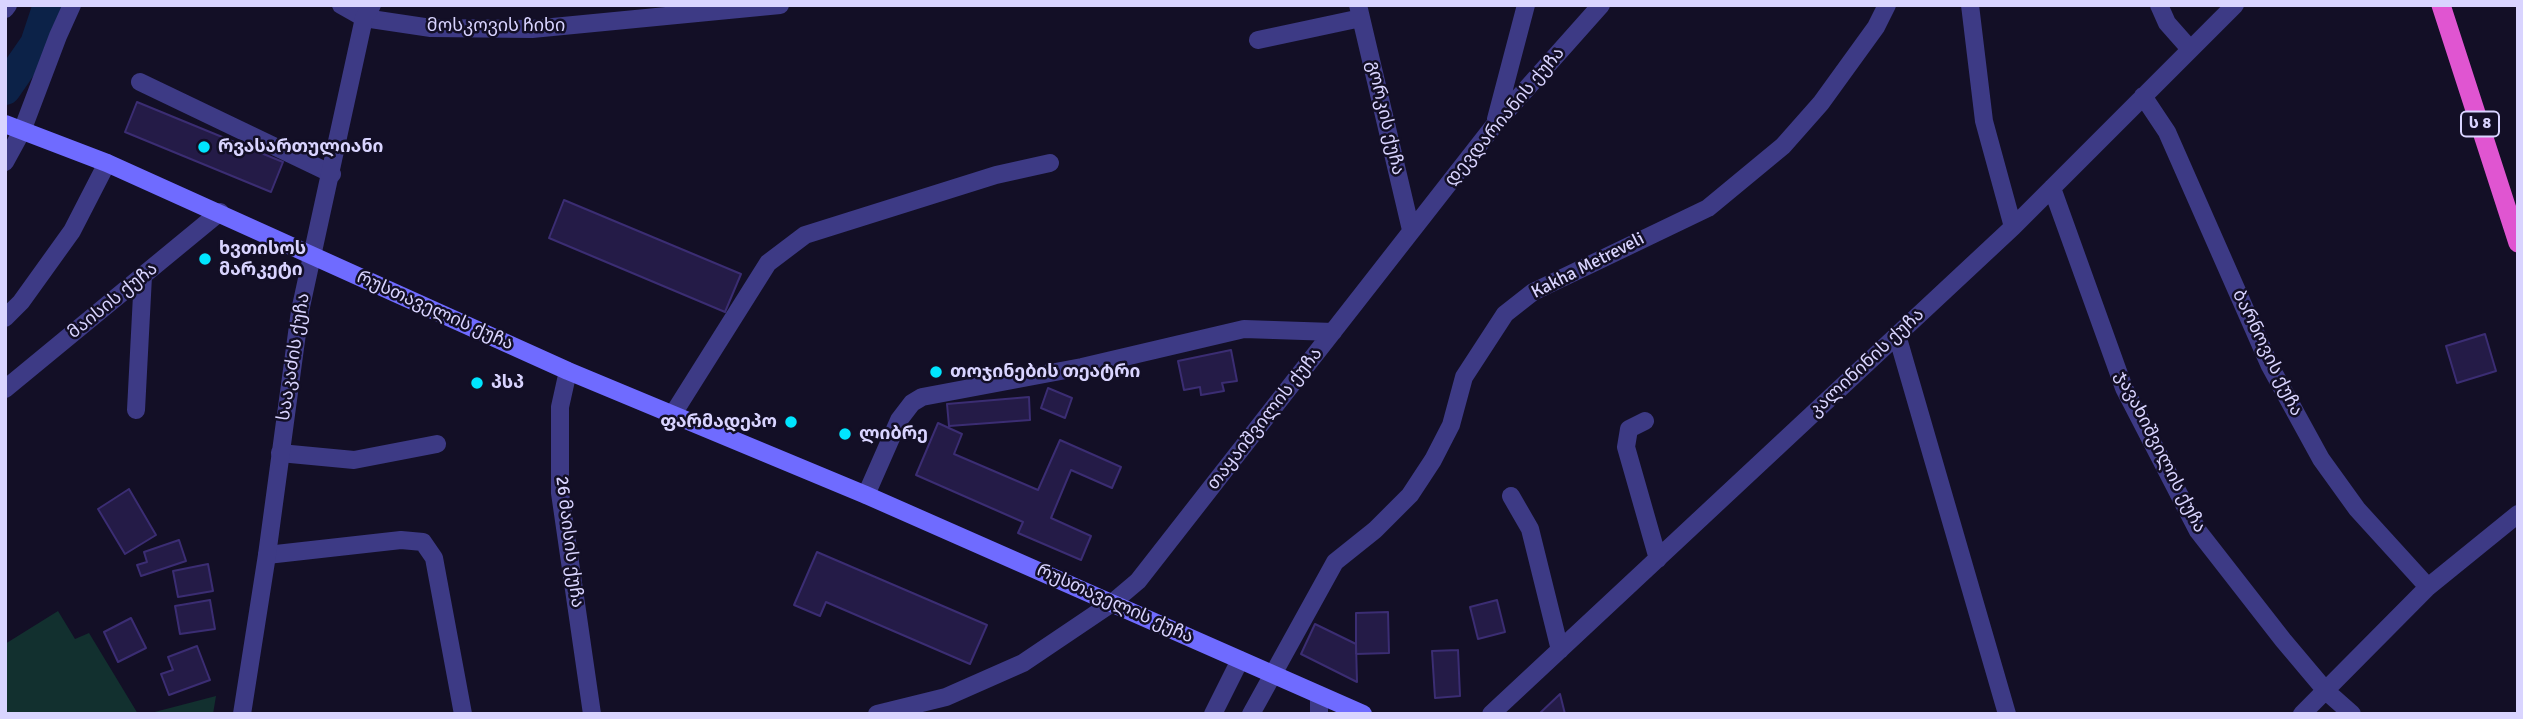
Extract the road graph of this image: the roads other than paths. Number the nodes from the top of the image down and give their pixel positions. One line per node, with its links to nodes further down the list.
1 (72, 5): 18 (street)
2 (341, 5): 11 (street, მოსკოვის ჩიხი)
3 (780, 5): 11 (street, მოსკოვის ჩიხი)
4 (1527, 5): 17 (street)
5 (1601, 5): 17 (street, დევდარიანის ქუჩა)
6 (1887, 5): 49 (street, Kakha Metreveli)
7 (1970, 5): 25 (street)
8 (2159, 5): 14 (street)
9 (2235, 5): 14 (street, კალინინის ქუჩა)
10 (2441, 5): 27 (highway, ს 8)
11 (368, 12): 22 (street, სააკაძის ქუჩა)
12 (1360, 12): 13 (street); 26 (street, გორკის ქუჩა)
13 (1258, 40)
14 (2190, 49): 16 (street, კალინინის ქუჩა)
15 (140, 82): 22 (street)
16 (2143, 96): 23 (street, კალინინის ქუჩა); 45 (street, ბარნოვის ქუჩა)
17 (1496, 123): 26 (street, დევდარიანის ქუჩა)
18 (15, 128): 19 (street); 20 (main road, რუსთაველის ქუჩა)
19 (5, 162)
20 (107, 163): 24 (main road, რუსთაველის ქუჩა); 30 (street)
21 (1050, 163): 36 (street)
22 (332, 174): 28 (street, სააკაძის ქუჩა)
23 (2052, 188): 25 (street, კალინინის ქუჩა); 50 (street, ჯავახიშვილის ქუჩა)
24 (220, 212): 28 (main road, რუსთაველის ქუჩა); 29 (street, მაისის ქუჩა)
25 (2013, 227): 32 (street, კალინინის ქუჩა)
26 (1412, 230): 31 (street, თაყაიშვილის ქუჩა)
27 (2518, 243)
28 (311, 255): 33 (main road, რუსთაველის ქუჩა); 39 (street, სააკაძის ქუჩა)
29 (144, 276): 34 (street, მაისის ქუჩა); 35 (street)
30 (5, 318)
31 (1334, 331): 40 (street); 46 (street, თაყაიშვილის ქუჩა)
32 (1897, 335): 44 (street, კალინინის ქუჩა); 61 (street)
33 (568, 371): 36 (main road, რუსთაველის ქუჩა); 54 (street, 26 მაისის ქუჩა)
34 (5, 390)
35 (136, 410)
36 (673, 414): 40 (main road, რუსთაველის ქუჩა)
37 (1645, 421): 44 (street)
38 (437, 444): 39 (street)
39 (280, 453): 43 (street, სააკაძის ქუჩა)
40 (866, 495): 46 (main road, რუსთაველის ქუჩა)
41 (1511, 496): 47 (street)
42 (2518, 514): 45 (street)
43 (267, 555): 52 (street, სააკაძის ქუჩა); 53 (street)
44 (1658, 559): 47 (street, კალინინის ქუჩა)
45 (2428, 587): 50 (street)
46 (1112, 603): 48 (main road, რუსთაველის ქუჩა); 55 (street, თაყაიშვილის ქუჩა)
47 (1560, 650): 60 (street, კალინინის ქუჩა)
48 (1240, 660): 49 (main road, რუსთაველის ქუჩა); 56 (street)
49 (1272, 673): 51 (main road, რუსთაველის ქუჩა); 57 (street, Kakha Metreveli)
50 (2326, 691): 62 (street); 63 (street, ჯავახიშვილის ქუჩა)
51 (1319, 695): 58 (street); 59 (main road, რუსთაველის ქუჩა)
52 (242, 714)
53 (463, 714)
54 (592, 714)
55 (877, 714)
56 (1213, 714)
57 (1251, 714)
58 (1319, 714)
59 (1363, 714)
60 (1491, 714)
61 (2007, 714)
62 (2302, 714)
63 (2352, 714)

